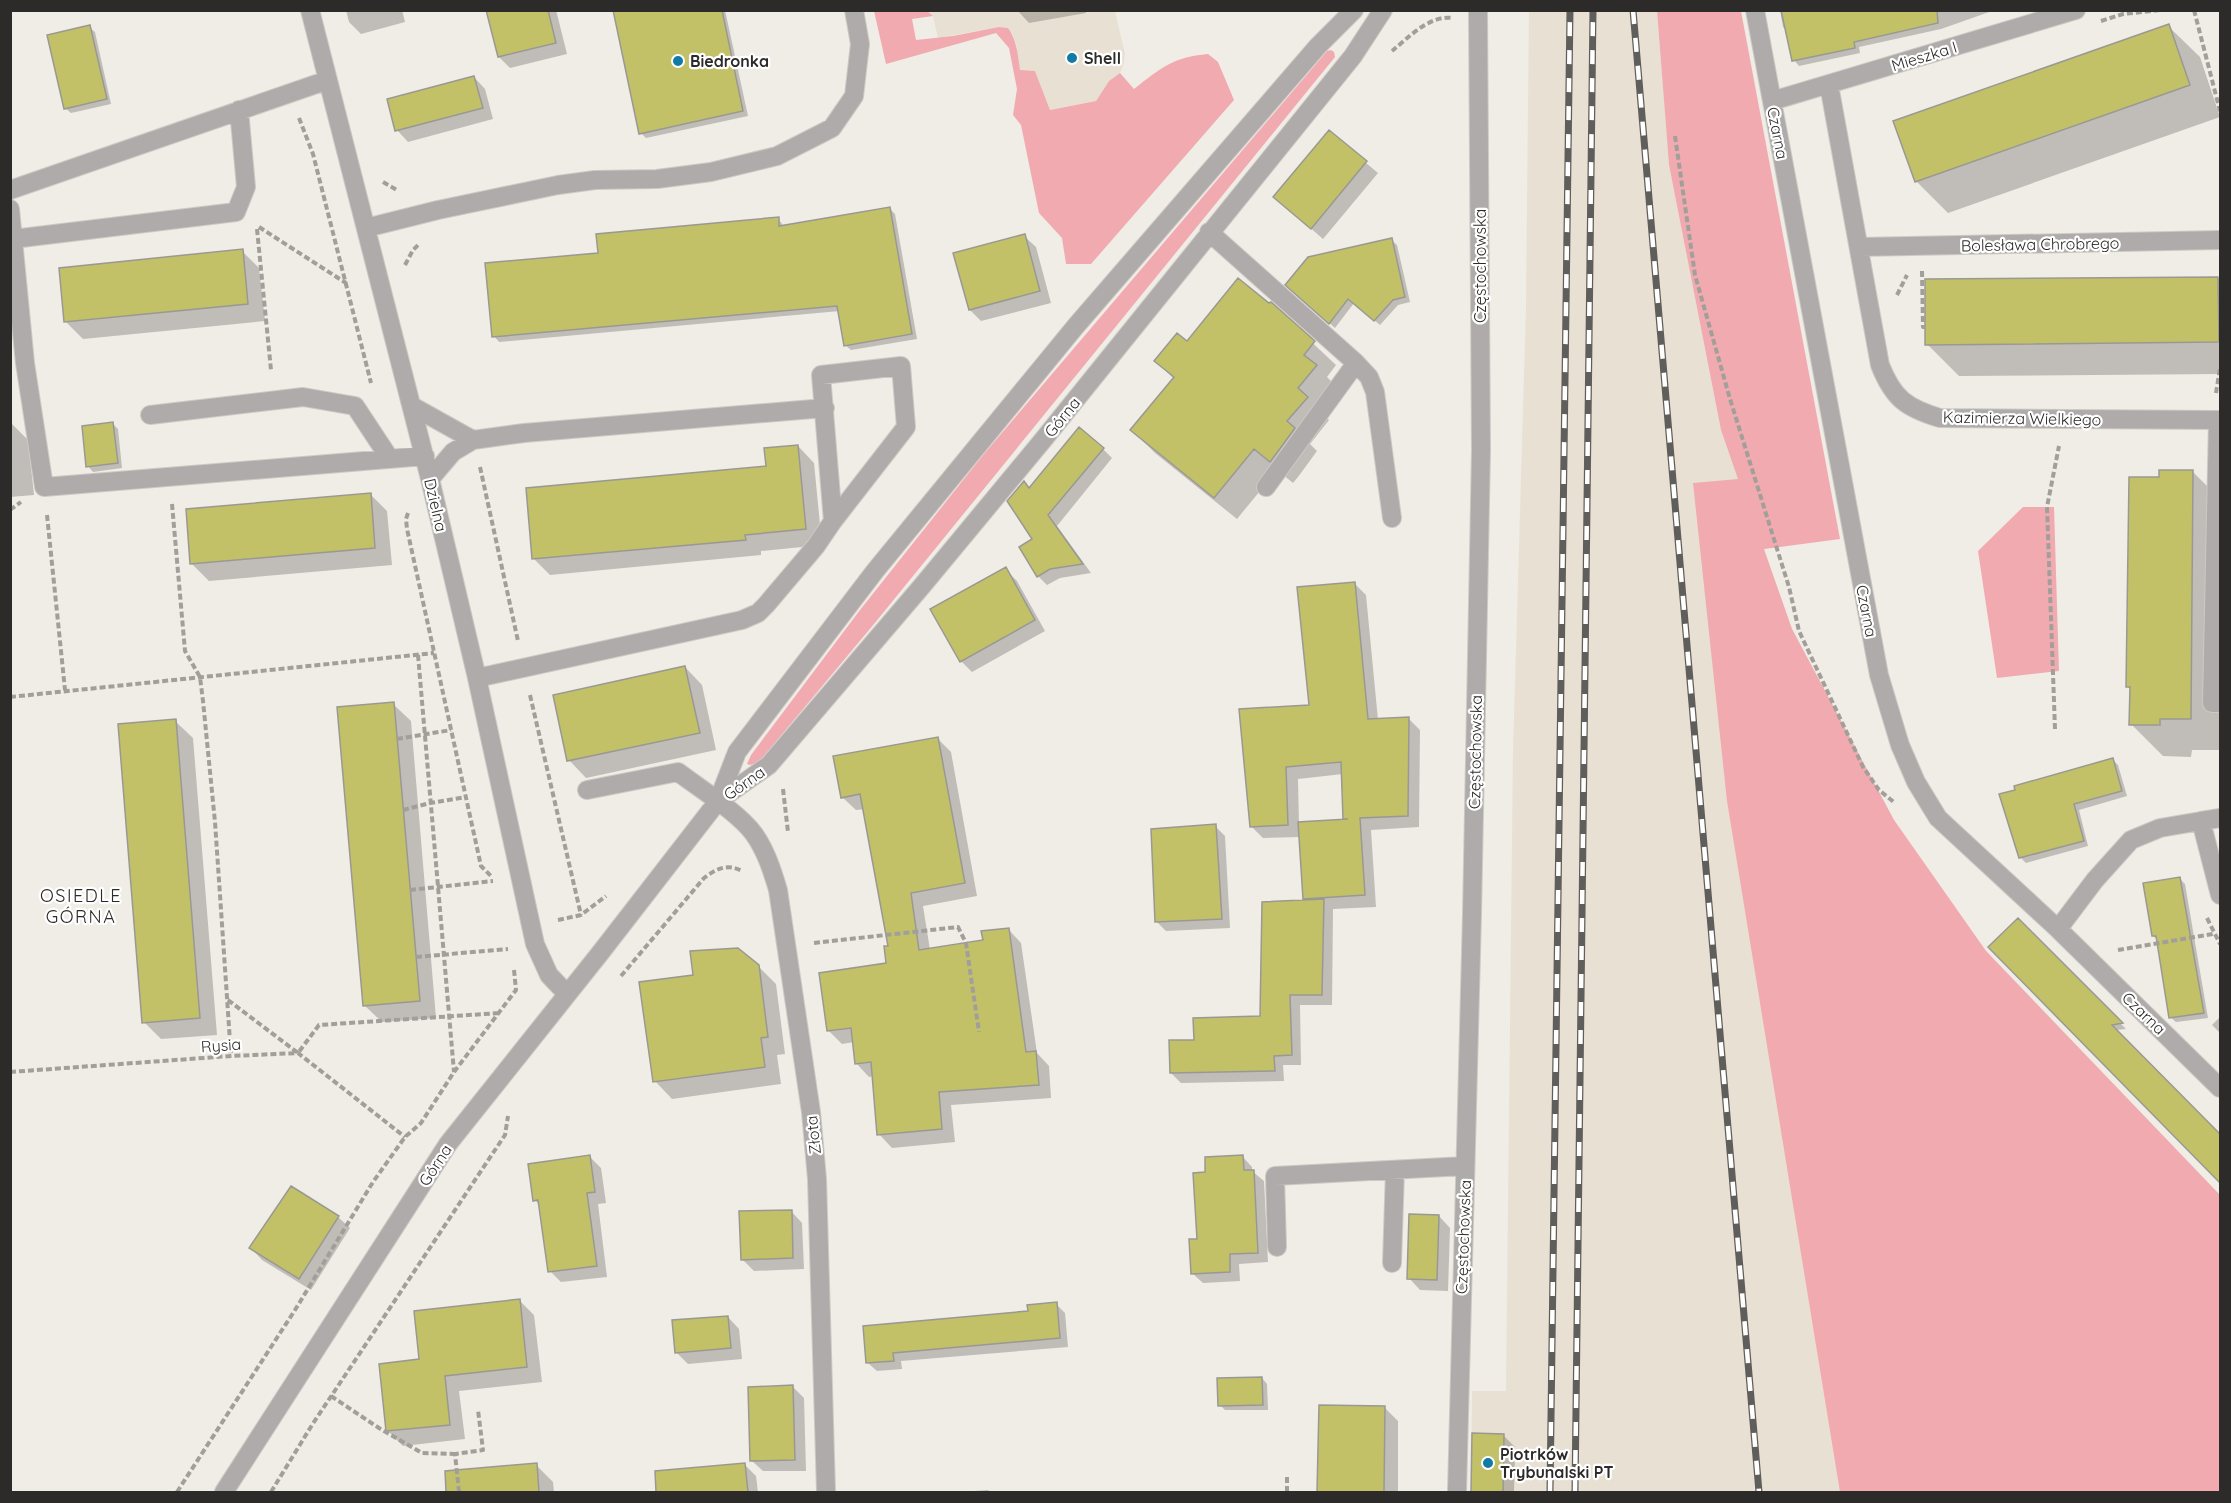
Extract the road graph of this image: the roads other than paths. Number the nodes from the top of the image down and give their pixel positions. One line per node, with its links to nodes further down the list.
1 (310, 10): 8 (street, Dzielna)
2 (854, 10): 14 (street)
3 (1354, 10): 35 (street, Górna)
4 (1383, 10): 15 (street, Górna)
5 (1478, 10): 42 (street, Częstochowska)
6 (1755, 10): 10 (street, Czarna)
7 (2076, 10): 9 (street, Mieszka I)
8 (328, 80): 11 (street); 14 (street, Dzielna)
9 (1829, 85): 10 (street, Mieszka I); 18 (street, Kazimierza Wielkiego)
10 (1772, 100): 39 (street, Czarna)
11 (239, 110): 12 (street); 16 (street)
12 (10, 190)
13 (10, 209): 16 (street)
14 (366, 228): 21 (street, Dzielna)
15 (1209, 232): 19 (street); 35 (street, Górna)
16 (13, 239): 20 (street)
17 (2220, 240): 18 (street, Bolesława Chrobrego)
18 (1859, 247): 24 (street, Kazimierza Wielkiego)
19 (1356, 363): 29 (street); 30 (street)
20 (18, 364): 27 (street)
21 (412, 406): 25 (street); 26 (street, Dzielna)
22 (825, 408): 25 (street); 31 (street); 31 (street)
23 (150, 415): 27 (street)
24 (2219, 420): 33 (street)
25 (473, 440): 28 (street)
26 (424, 456): 27 (street); 28 (street, Dzielna)
27 (390, 459)
28 (430, 479): 32 (street, Dzielna)
29 (1266, 487)
30 (1392, 518)
31 (834, 522): 32 (street)
32 (477, 678): 40 (street, Dzielna)
33 (2220, 703)
34 (587, 790): 35 (street, Złota)
35 (718, 801): 40 (street, Górna); 47 (street, Złota)
36 (2220, 818): 37 (street)
37 (2201, 821): 38 (street); 39 (street)
38 (2220, 895)
39 (2058, 929): 41 (street, Czarna)
40 (567, 994): 46 (street, Górna)
41 (2220, 1088)
42 (1465, 1166): 43 (street); 48 (street, Częstochowska)
43 (1395, 1170): 44 (street); 45 (street)
44 (1277, 1247)
45 (1392, 1263)
46 (224, 1492)
47 (826, 1492)
48 (1457, 1492)

